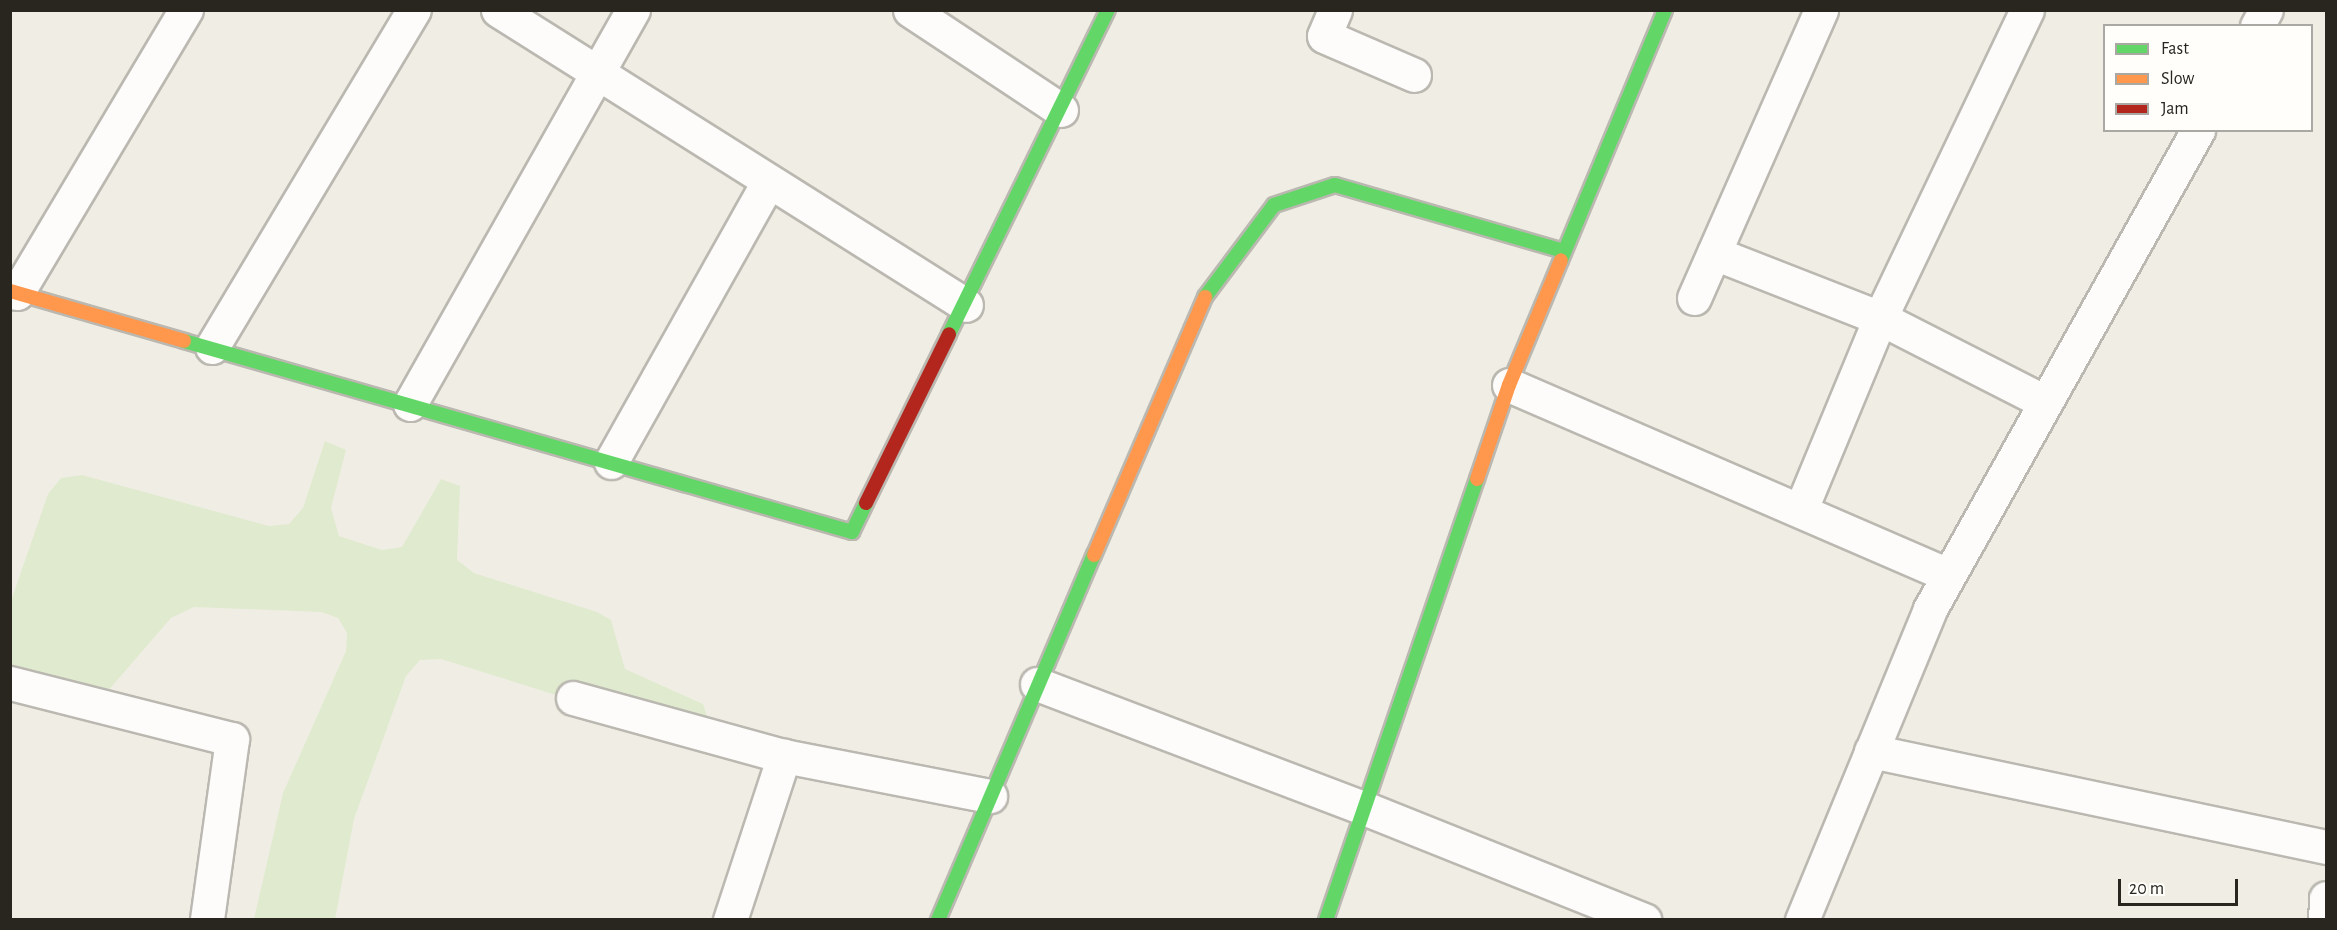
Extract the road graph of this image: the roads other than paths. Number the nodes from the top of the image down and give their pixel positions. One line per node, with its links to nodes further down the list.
1 (186, 10): 20 (street)
2 (414, 10): 24 (street)
3 (498, 10): 13 (street)
4 (633, 10): 13 (street)
5 (910, 10): 15 (street)
6 (1108, 10): 15 (street)
7 (1335, 10): 14 (street)
8 (1665, 10): 18 (street)
9 (1821, 10): 19 (street)
10 (2026, 10): 23 (street)
11 (2265, 10): 12 (street)
12 (2258, 24)
13 (596, 72): 17 (street); 27 (street)
14 (1414, 75)
15 (1061, 110): 22 (street)
16 (2197, 132): 26 (street)
17 (769, 181): 22 (street); 28 (street)
18 (1563, 251): 25 (street); 32 (street)
19 (1714, 253): 21 (street); 23 (street)
20 (14, 292): 24 (street)
21 (1694, 298)
22 (966, 304): 28 (street)
23 (1880, 318): 26 (street); 29 (street)
24 (212, 346): 27 (street)
25 (1509, 385): 29 (street); 37 (street)
26 (2045, 402): 30 (street)
27 (410, 404): 28 (street)
28 (611, 462)
29 (1801, 509): 30 (street)
30 (1948, 575): 34 (street)
31 (10, 683): 40 (street)
32 (1037, 684): 36 (street); 37 (street)
33 (573, 698): 35 (street)
34 (1871, 751): 38 (street); 45 (street)
35 (784, 756): 36 (street); 41 (street)
36 (990, 796): 42 (street)
37 (1364, 808): 43 (street); 44 (street)
38 (2326, 847)
39 (2326, 898): 46 (street)
40 (207, 920)
41 (730, 920)
42 (938, 920)
43 (1326, 920)
44 (1644, 920)
45 (1802, 920)
46 (2325, 920)

